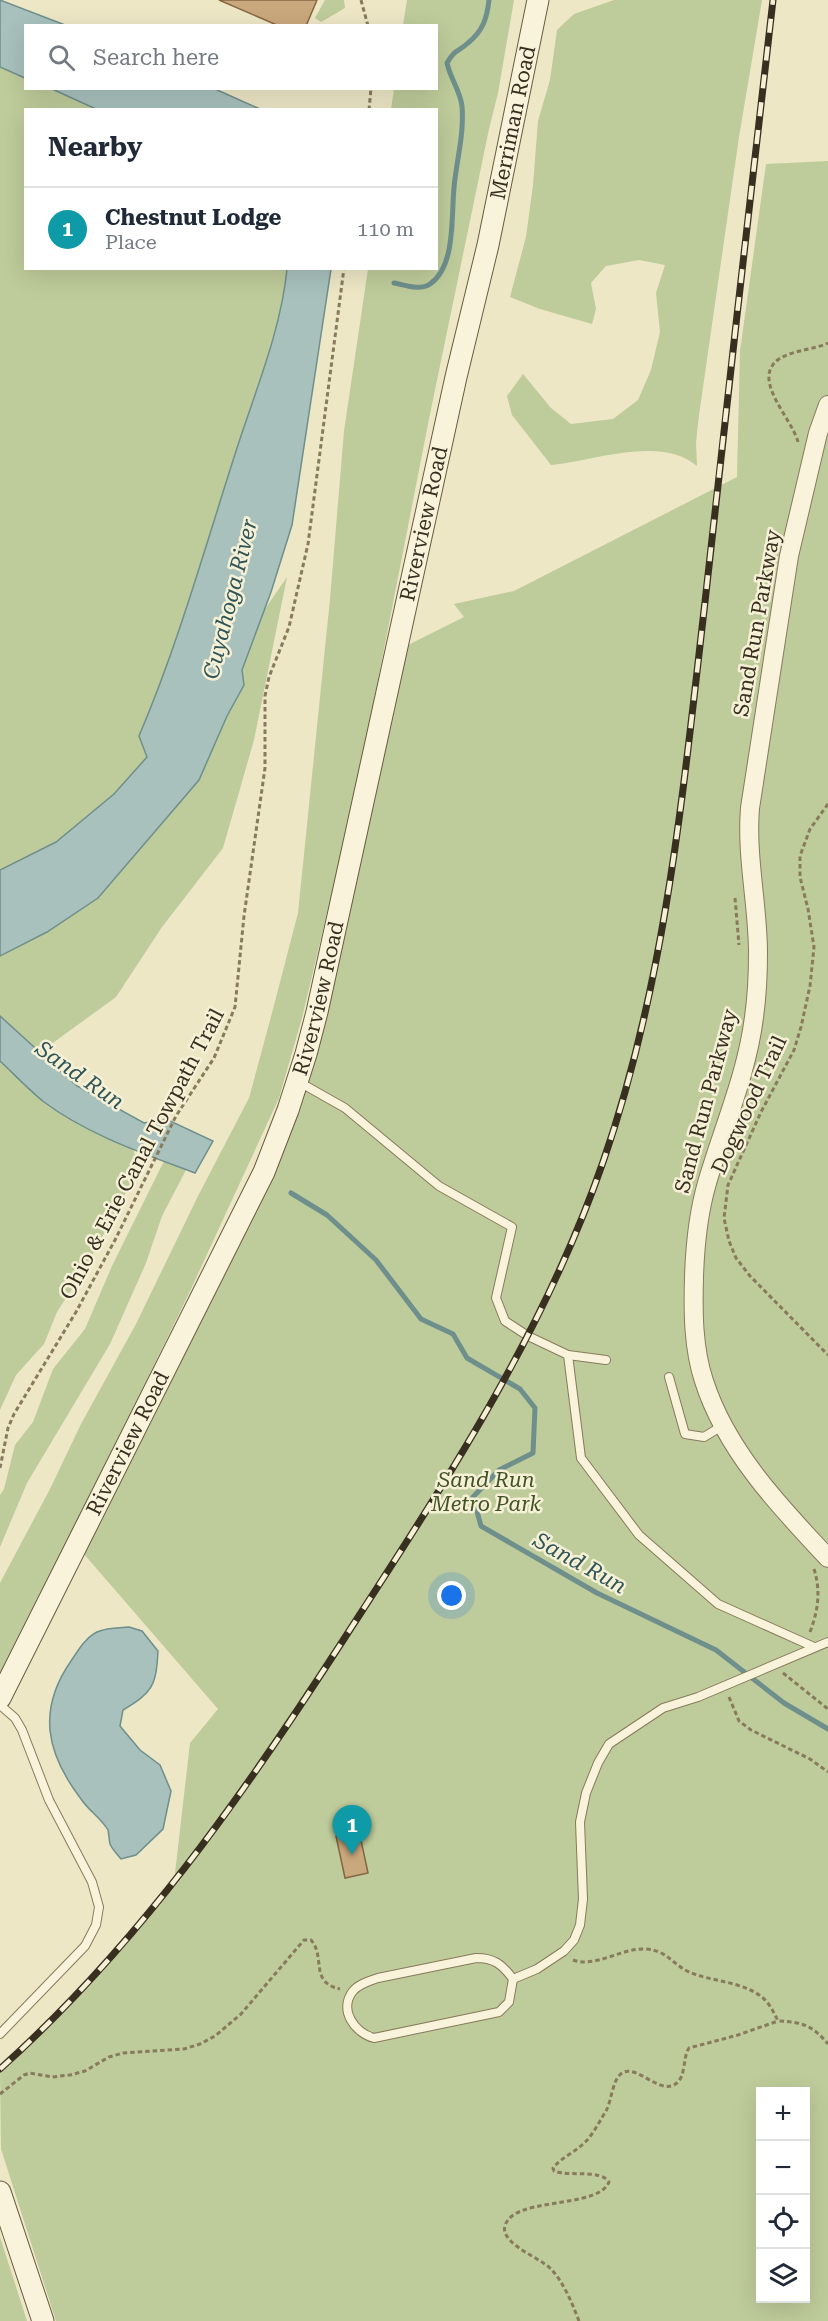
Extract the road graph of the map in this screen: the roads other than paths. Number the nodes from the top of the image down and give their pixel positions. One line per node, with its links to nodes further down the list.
1 (538, 0): 2 (main road, Merriman Road)
2 (488, 245): 4 (main road, Riverview Road)
3 (828, 405): 8 (street, Sand Run Parkway)
4 (297, 1081): 5 (lane); 12 (main road, Riverview Road)
5 (568, 1355): 6 (lane); 11 (lane)
6 (606, 1360)
7 (669, 1377): 8 (lane)
8 (723, 1425): 9 (street, Sand Run Parkway)
9 (828, 1558)
10 (828, 1641): 11 (lane)
11 (814, 1647): 14 (lane)
12 (0, 1698)
13 (0, 1705): 15 (lane)
14 (513, 1979): 14 (lane)
15 (0, 2034)
16 (0, 2192): 17 (main road)
17 (43, 2321)

